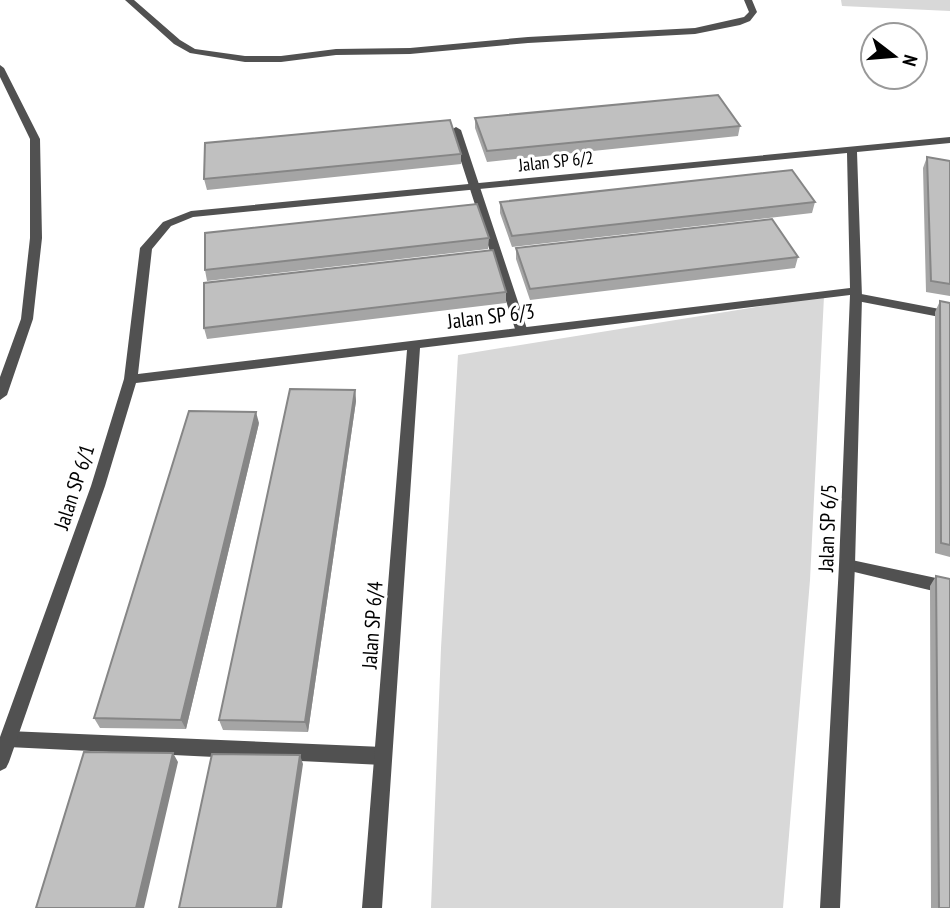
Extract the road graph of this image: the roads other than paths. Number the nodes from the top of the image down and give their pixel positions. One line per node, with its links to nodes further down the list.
1 (129, 0): 2 (street)
2 (748, 0)
3 (0, 68): 14 (street)
4 (456, 130): 7 (street)
5 (950, 140): 6 (street, Jalan SP 6/2)
6 (852, 150): 7 (street, Jalan SP 6/2); 9 (street, Jalan SP 6/5)
7 (476, 186): 8 (street, Jalan SP 6/2); 11 (street)
8 (167, 223): 13 (street, Jalan SP 6/1)
9 (856, 294): 10 (street, Jalan SP 6/3); 11 (street, Jalan SP 6/3); 15 (street, Jalan SP 6/5)
10 (950, 315)
11 (522, 332): 12 (street, Jalan SP 6/3)
12 (414, 345): 13 (street, Jalan SP 6/3); 18 (street, Jalan SP 6/4)
13 (131, 379): 17 (street, Jalan SP 6/1)
14 (0, 395)
15 (847, 565): 16 (street); 21 (street, Jalan SP 6/5)
16 (950, 588)
17 (8, 739): 18 (street); 19 (street, Jalan SP 6/1)
18 (383, 756): 20 (street, Jalan SP 6/4)
19 (0, 762)
20 (372, 908)
21 (830, 908)

